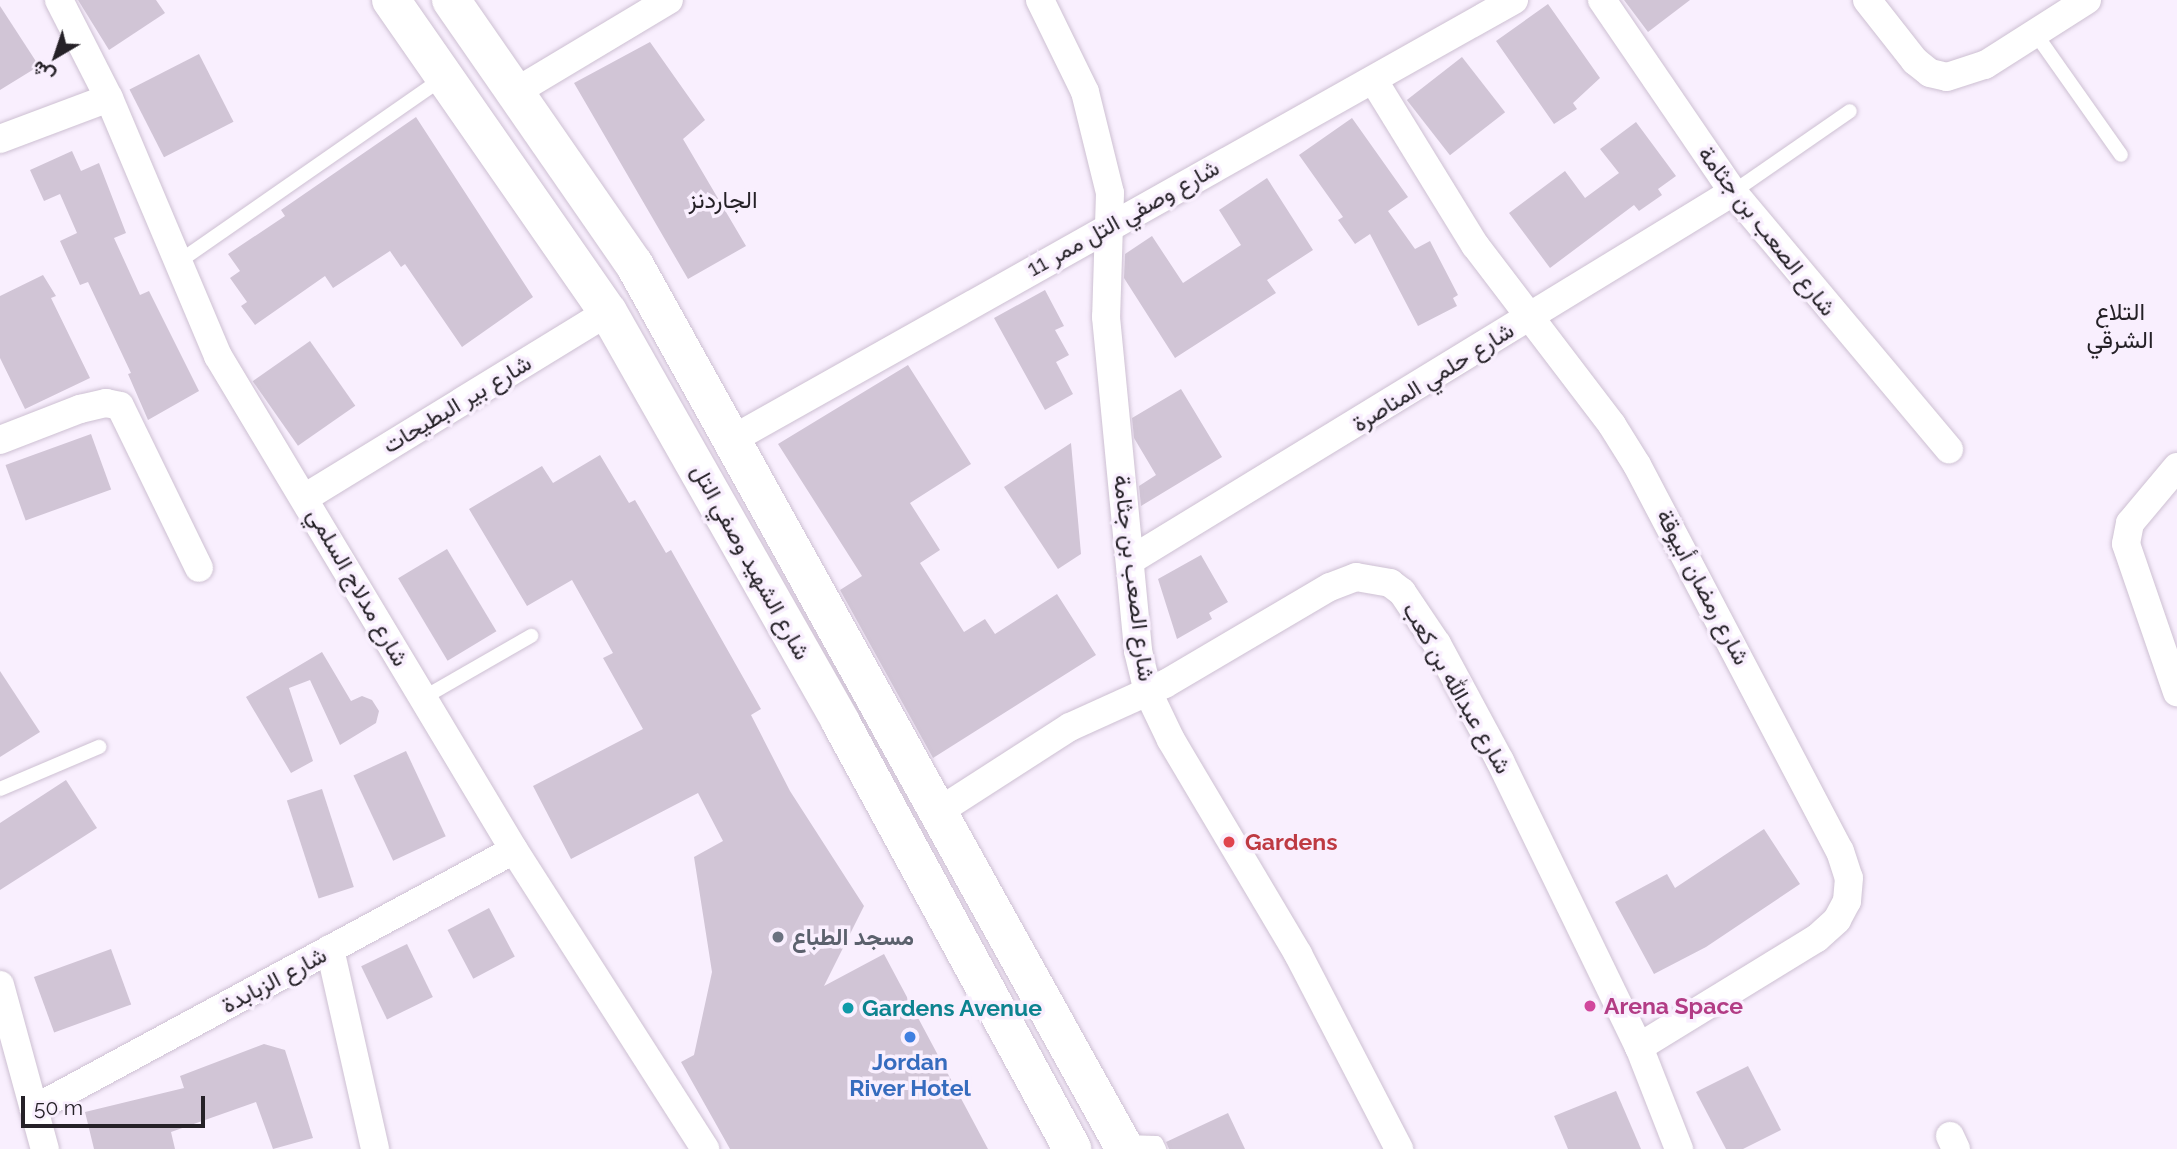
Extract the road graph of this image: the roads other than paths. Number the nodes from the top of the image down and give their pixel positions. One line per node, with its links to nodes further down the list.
1 (59, 0): 14 (street, شارع مدلاج السلمي)
2 (391, 0): 11 (main road, شارع الشهيد وصفي التل)
3 (451, 0): 13 (main road, شارع الشهيد وصفي التل)
4 (669, 0): 13 (street)
5 (1040, 0): 19 (street, شارع الصعب بن جثامة)
6 (1514, 0): 12 (street, شارع وصفي التل ممر 11)
7 (1602, 0): 18 (street, شارع الصعب بن جثامة)
8 (1867, 0): 10 (street)
9 (2087, 0): 10 (street)
10 (2035, 33): 17 (lane)
11 (444, 77): 20 (lane); 21 (main road, شارع الشهيد وصفي التل)
12 (1374, 81): 19 (street, شارع وصفي التل ممر 11); 22 (street, شارع رمضان أبيوقة)
13 (517, 91): 23 (main road, شارع الشهيد وصفي التل)
14 (109, 98): 16 (street); 20 (street, شارع مدلاج السلمي)
15 (1850, 111): 18 (lane)
16 (0, 139)
17 (2121, 155)
18 (1733, 192): 22 (street, شارع حلمي المناصرة); 25 (street, شارع الصعب بن جثامة)
19 (1111, 226): 23 (street, شارع وصفي التل ممر 11); 28 (street, شارع الصعب بن جثامة)
20 (177, 263): 27 (street, شارع مدلاج السلمي)
21 (608, 312): 27 (street, شارع بير البطيحات); 46 (main road, شارع الشهيد وصفي التل)
22 (1530, 317): 28 (street, شارع حلمي المناصرة); 40 (street, شارع رمضان أبيوقة)
23 (733, 439): 36 (main road, شارع الشهيد وصفي التل)
24 (0, 440): 29 (street)
25 (1949, 449)
26 (2177, 467): 32 (street)
27 (306, 497): 33 (street, شارع مدلاج السلمي)
28 (1131, 560): 31 (street, شارع الصعب بن جثامة)
29 (199, 568)
30 (531, 636): 33 (lane)
31 (1148, 692): 36 (street, شارع عبدالله بن كعب); 40 (street, شارع عبدالله بن كعب); 48 (street, شارع الصعب بن جثامة)
32 (2177, 692)
33 (423, 698): 37 (street, شارع مدلاج السلمي)
34 (99, 747): 35 (lane)
35 (0, 789)
36 (941, 810): 42 (main road, شارع الشهيد وصفي التل)
37 (514, 850): 38 (street, شارع الزبابدة); 45 (street, شارع مدلاج السلمي)
38 (330, 949): 41 (street, شارع الزبابدة); 44 (street)
39 (0, 985): 41 (street)
40 (1639, 1046): 49 (street, شارع عبدالله بن كعب)
41 (34, 1109): 43 (street)
42 (1124, 1145): 47 (lane)
43 (45, 1149)
44 (375, 1149)
45 (705, 1149)
46 (1072, 1149)
47 (1159, 1149)
48 (1398, 1149)
49 (1679, 1149)

